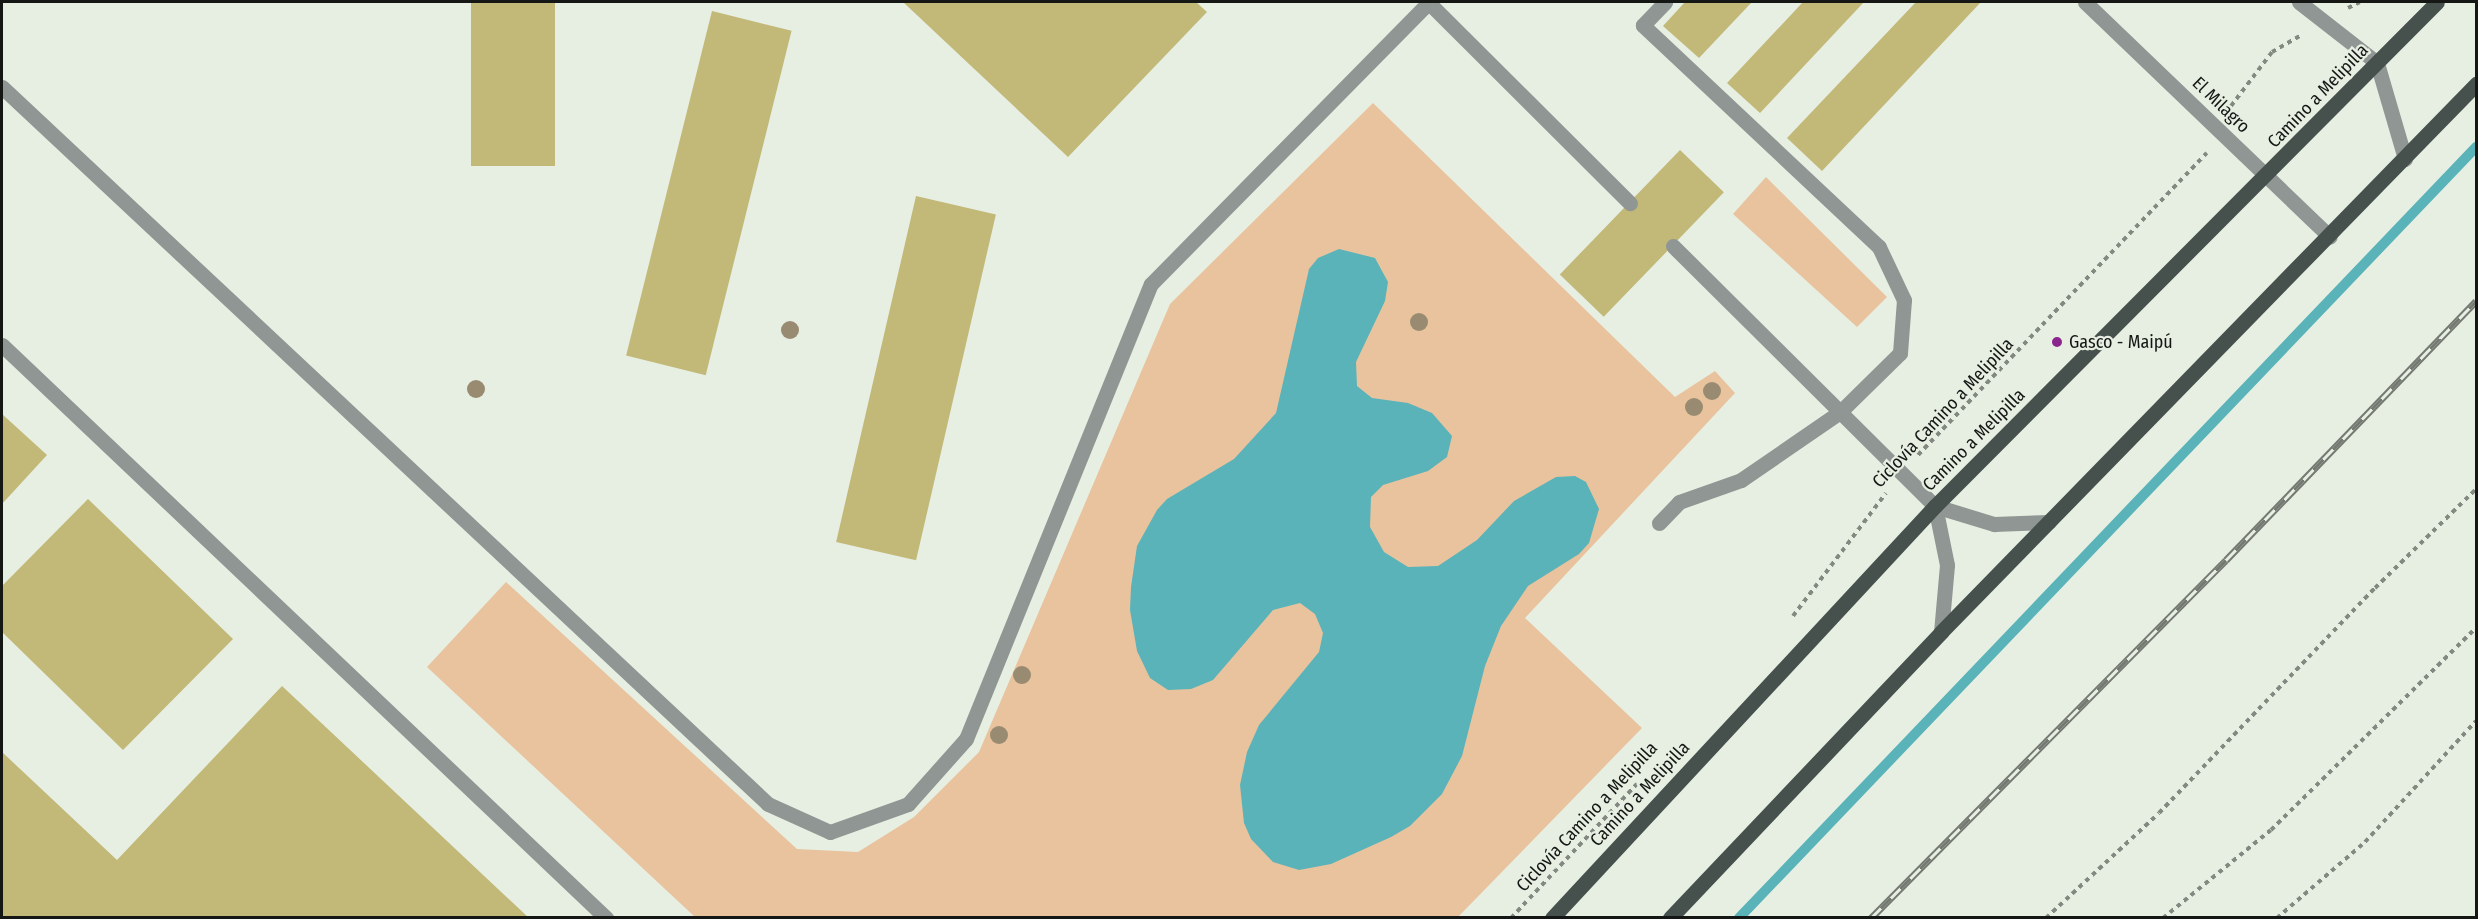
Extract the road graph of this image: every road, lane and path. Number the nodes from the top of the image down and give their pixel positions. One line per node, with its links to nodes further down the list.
1 (1429, 2): 10 (street); 14 (street)
2 (1665, 2): 18 (street)
3 (2085, 2): 11 (street, El Milagro)
4 (2299, 2): 7 (street)
5 (2360, 2): 7 (path, Ciclovía Camino a Melipilla)
6 (2437, 2): 8 (main road, Camino a Melipilla)
7 (2323, 22): 8 (street); 11 (path, Ciclovía Camino a Melipilla)
8 (2377, 63): 12 (street); 13 (main road, Camino a Melipilla)
9 (2476, 84): 12 (main road)
10 (2, 87)
11 (2220, 131): 13 (street, El Milagro); 19 (path, Ciclovía Camino a Melipilla)
12 (2405, 159): 15 (main road)
13 (2267, 177): 15 (street, El Milagro); 21 (main road, Camino a Melipilla)
14 (1630, 202)
15 (2330, 237): 22 (main road)
16 (1674, 246): 18 (street)
17 (2, 345): 29 (street)
18 (1840, 412): 19 (street); 23 (street)
19 (1903, 472): 21 (street); 24 (path, Ciclovía Camino a Melipilla)
20 (2476, 489): 33 (path)
21 (1935, 506): 22 (street); 26 (street); 31 (main road, Camino a Melipilla)
22 (2049, 522): 26 (main road)
23 (1659, 523)
24 (1791, 619)
25 (2476, 628): 34 (path)
26 (1941, 632): 32 (main road)
27 (2476, 721): 35 (path)
28 (1640, 781): 30 (path, Ciclovía Camino a Melipilla)
29 (606, 918)
30 (1511, 918)
31 (1552, 918)
32 (1670, 918)
33 (2046, 918)
34 (2163, 918)
35 (2277, 918)

